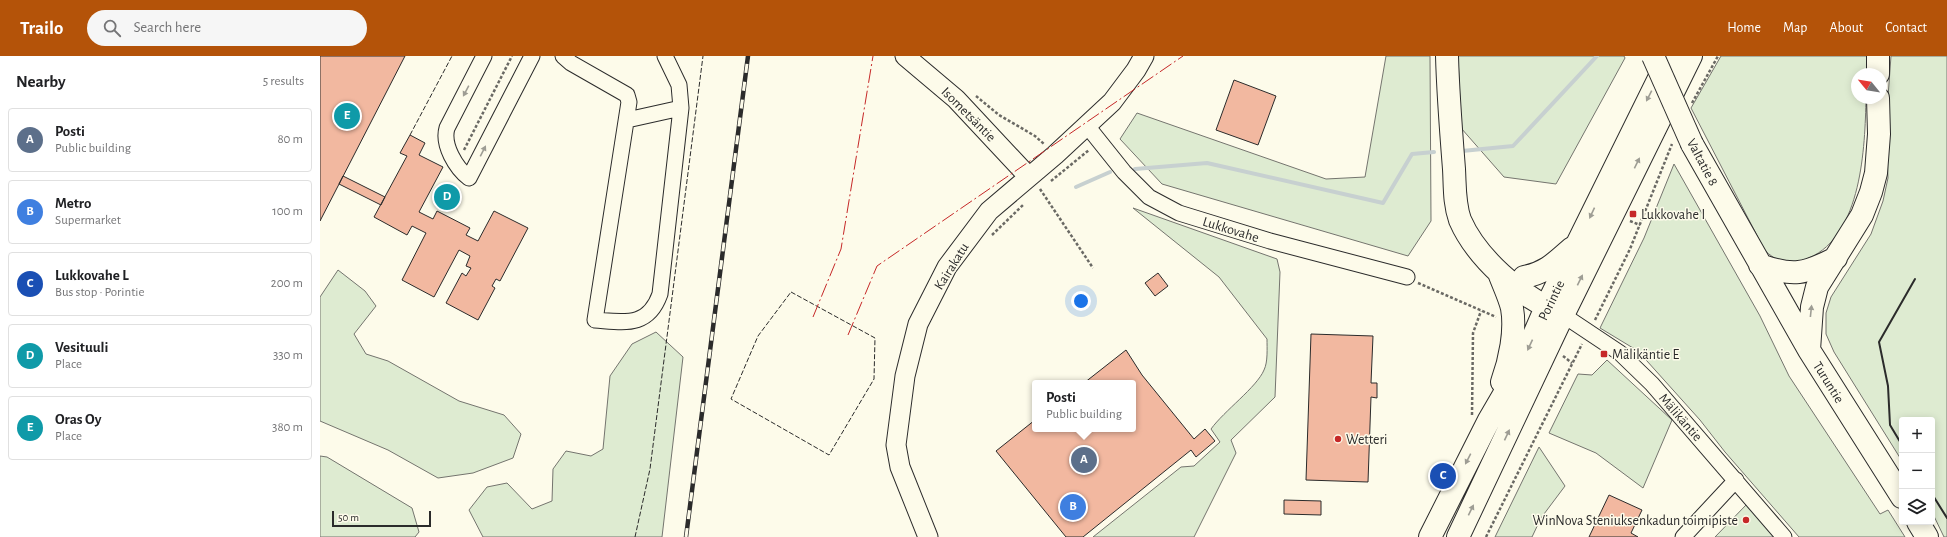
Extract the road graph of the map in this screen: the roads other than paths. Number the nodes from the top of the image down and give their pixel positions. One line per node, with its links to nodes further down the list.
1 (484, 56): 2 (street, one-way to 2)
2 (532, 56)
3 (563, 56): 14 (street)
4 (665, 56): 13 (street)
5 (905, 56): 17 (main road, Isometsäntie)
6 (1144, 56): 15 (main road, Kairakatu)
7 (1447, 56): 16 (highway)
8 (1691, 56): 24 (highway, Porintie, one-way to 8)
9 (1878, 56): 11 (highway)
10 (1663, 58): 18 (highway, Porintie, one-way to 18); 20 (highway, Valtatie 8, bridge)
11 (1878, 68)
12 (1878, 104): 19 (highway)
13 (681, 108): 14 (street); 14 (street)
14 (627, 120)
15 (1088, 127): 17 (main road, Kairakatu); 23 (street, Lukkovahe)
16 (1454, 170): 21 (highway); 22 (highway)
17 (1034, 183): 30 (main road, Kairakatu)
18 (1579, 242): 22 (highway); 24 (highway, Porintie)
19 (1836, 258): 20 (highway); 25 (highway, one-way to 19)
20 (1760, 265): 25 (highway, Turuntie)
21 (1499, 273): 24 (highway); 26 (highway)
22 (1524, 276): 24 (highway)
23 (1406, 278)
24 (1553, 306): 26 (highway, Porintie, one-way to 26); 27 (street, Mälikäntie); 32 (highway, Porintie, one-way to 24)
25 (1809, 350): 28 (highway, Turuntie)
26 (1479, 421): 31 (highway, Porintie, one-way to 31)
27 (1736, 480): 33 (street); 34 (street, Mälikäntie)
28 (1899, 492)
29 (1920, 525): 35 (highway)
30 (928, 537)
31 (1430, 537)
32 (1458, 537)
33 (1683, 537)
34 (1784, 537)
35 (1927, 537)

